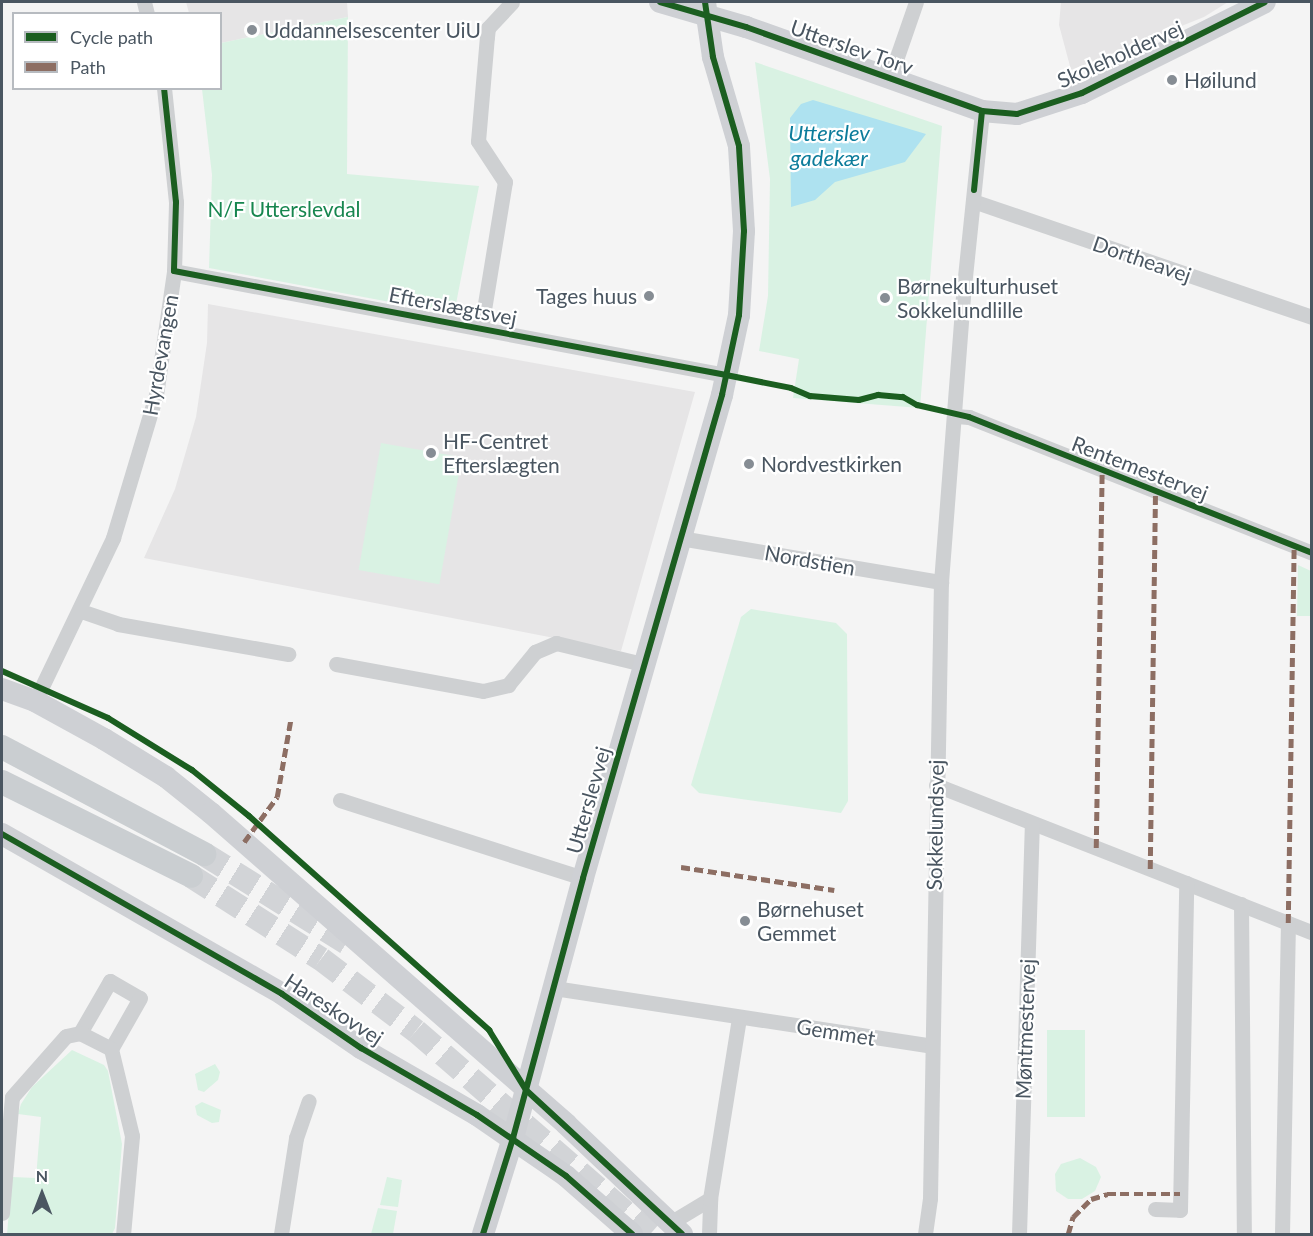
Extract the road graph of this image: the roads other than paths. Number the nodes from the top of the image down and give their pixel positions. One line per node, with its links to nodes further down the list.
1 (512, 2): 12 (street, Efterslægtsvej)
2 (660, 2): 5 (street, Utterslev Torv)
3 (916, 2): 6 (street)
4 (1265, 2): 8 (street, Skoleholdervej)
5 (706, 9): 6 (street, Utterslev Torv); 13 (street)
6 (890, 77): 8 (street, Utterslev Torv)
7 (164, 90): 10 (street, Hyrdevangen)
8 (982, 111): 9 (street)
9 (973, 201): 11 (street, Dortheavej); 14 (street)
10 (174, 271): 12 (street, Efterslægtsvej); 18 (street, Hyrdevangen)
11 (1311, 317)
12 (482, 328): 13 (street, Efterslægtsvej)
13 (726, 375): 15 (street, Utterslevvej)
14 (956, 416): 16 (street, Rentemestervej); 17 (street, Sokkelundsvej)
15 (680, 538): 17 (street, Nordstien); 21 (street, Utterslevvej)
16 (1311, 553)
17 (941, 582): 26 (street, Sokkelundsvej)
18 (81, 611): 19 (street); 23 (street, Hyrdevangen)
19 (288, 654)
20 (336, 664): 21 (street)
21 (643, 664): 32 (street, Utterslevvej)
22 (2, 688): 23 (street)
23 (35, 701): 42 (street)
24 (2, 747): 30 (main road)
25 (2, 782): 31 (main road)
26 (936, 785): 28 (street); 40 (street, Sokkelundsvej)
27 (340, 800): 32 (street, Utterslevvej)
28 (1032, 823): 33 (street); 55 (street, Møntmestervej)
29 (2, 834): 44 (street, Hareskovvej)
30 (204, 854)
31 (191, 876)
32 (583, 878): 37 (street, Utterslevvej)
33 (1186, 883): 34 (street); 46 (street)
34 (1241, 904): 35 (street); 56 (street)
35 (1288, 923): 36 (street); 57 (street)
36 (1311, 932)
37 (554, 988): 38 (street, Gemmet); 42 (street, Utterslevvej)
38 (739, 1017): 40 (street, Gemmet); 45 (street)
39 (80, 1033): 41 (street); 41 (street); 47 (street)
40 (932, 1046): 54 (street, Sokkelundsvej)
41 (111, 1049): 49 (street)
42 (526, 1090): 44 (street, Utterslevvej); 48 (street)
43 (309, 1101): 50 (street)
44 (513, 1138): 51 (street, Utterslevvej); 52 (street, Hareskovvej)
45 (710, 1199): 48 (street); 53 (street)
46 (1155, 1209)
47 (2, 1213)
48 (676, 1229)
49 (123, 1234)
50 (281, 1234)
51 (483, 1234)
52 (632, 1234)
53 (709, 1234)
54 (925, 1234)
55 (1019, 1234)
56 (1244, 1234)
57 (1282, 1234)

